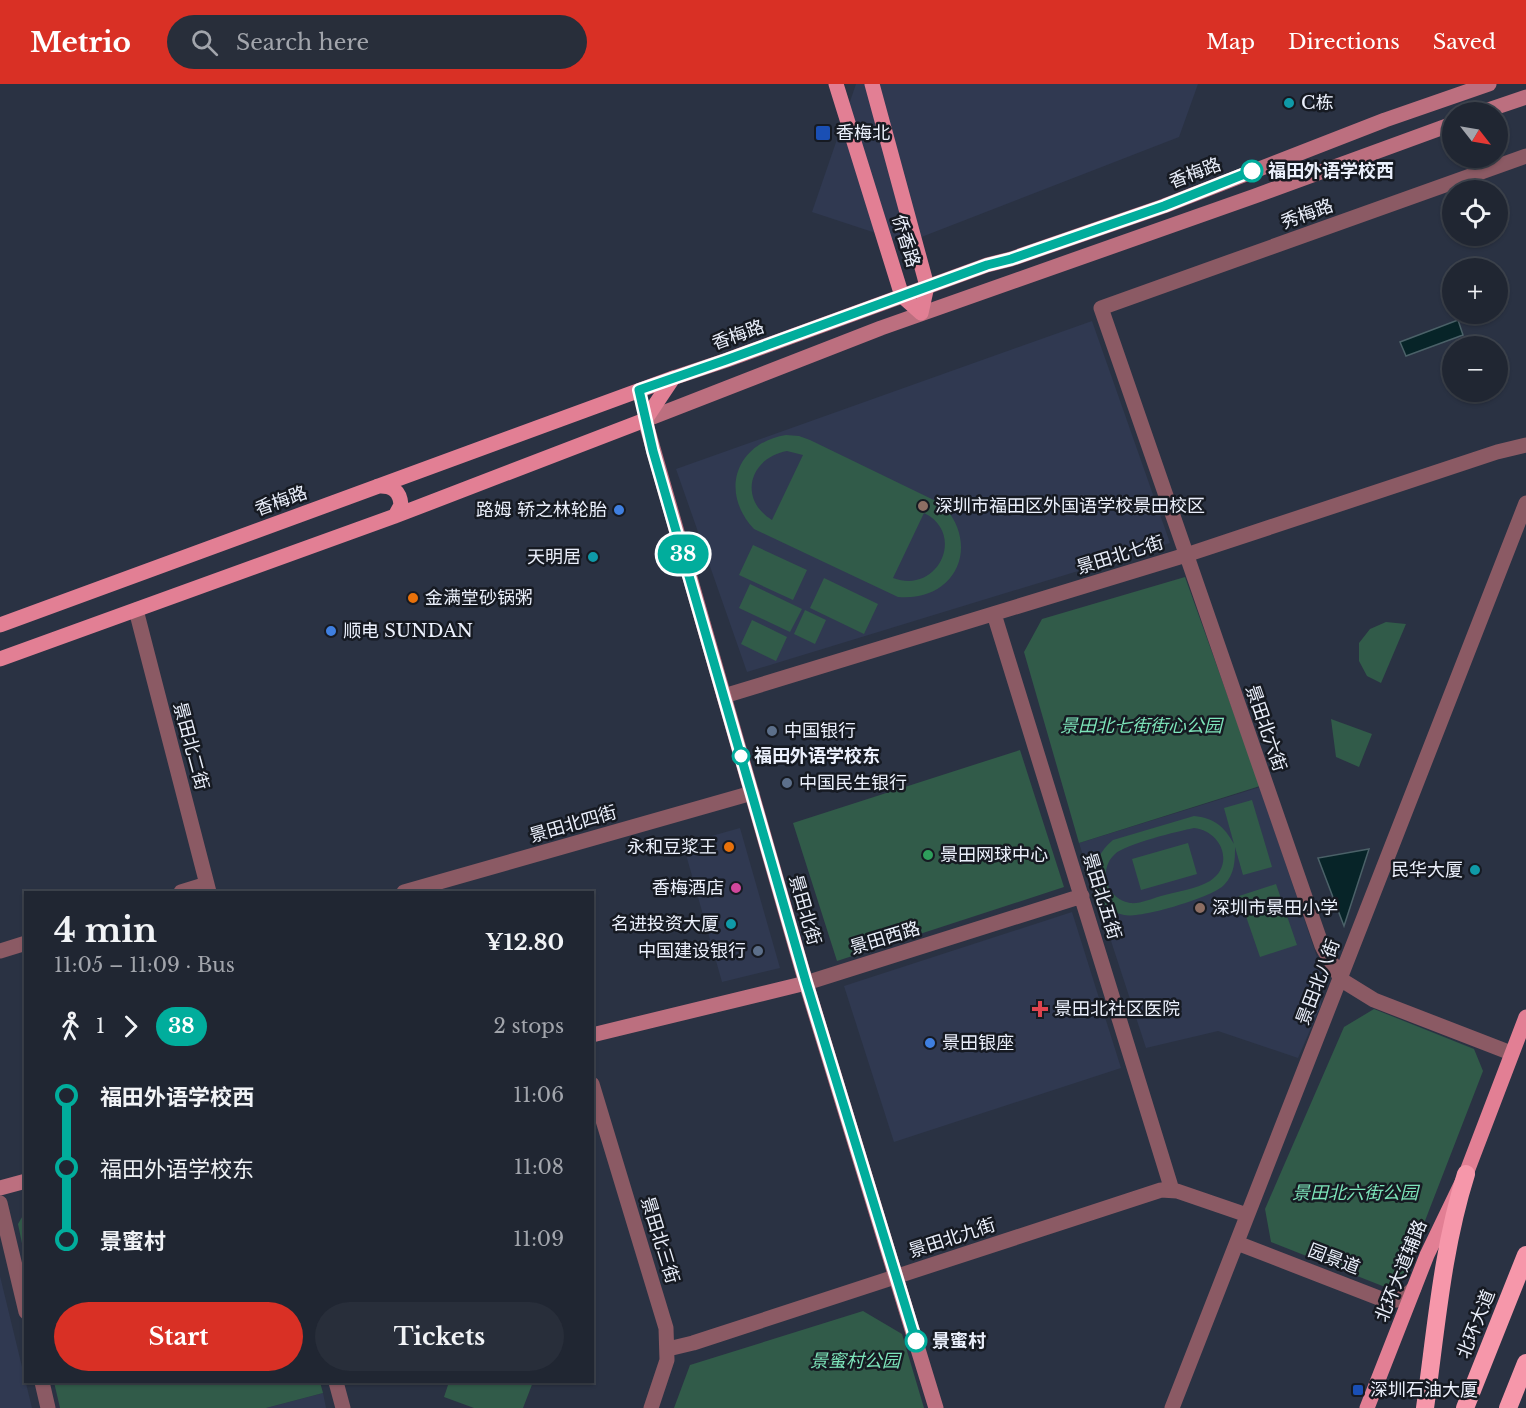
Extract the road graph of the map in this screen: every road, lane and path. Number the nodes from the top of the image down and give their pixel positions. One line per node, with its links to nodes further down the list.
1 (837, 84): 11 (main road, 侨香路)
2 (872, 84): 10 (main road, 侨香路)
3 (1489, 84): 10 (main road, 香梅路)
4 (1526, 97): 5 (main road)
5 (1508, 104)
6 (1526, 108): 7 (main road)
7 (1508, 109)
8 (1442, 128): 13 (main road)
9 (1526, 156): 12 (street, 秀梅路)
10 (927, 286): 11 (main road, 香梅路); 13 (main road, 侨香路)
11 (902, 296): 13 (main road, 侨香路); 14 (main road, 香梅路)
12 (1101, 308): 21 (street, 景田北六街)
13 (921, 314): 16 (main road)
14 (673, 378): 15 (main road, 香梅路); 16 (main road)
15 (639, 390): 16 (main road); 18 (main road, 香梅路)
16 (645, 420): 20 (main road); 26 (main road, 景田北街)
17 (1526, 445): 21 (street, 景田北七街)
18 (376, 486): 20 (main road); 24 (main road, 香梅路)
19 (1526, 503): 35 (street, 景田北八街)
20 (395, 516): 22 (main road)
21 (1186, 555): 23 (street, 景田北七街); 35 (street, 景田北六街)
22 (136, 610): 25 (main road); 28 (street, 景田北二街)
23 (994, 614): 26 (street, 景田北七街); 32 (street, 景田北五街)
24 (0, 625)
25 (0, 659)
26 (724, 696): 27 (main road, 景田北街)
27 (753, 798): 30 (street, 景田北四街); 31 (street, 景田北四街); 36 (main road, 景田北街)
28 (208, 888): 29 (street)
29 (188, 891)
30 (408, 891)
31 (441, 891)
32 (1082, 896): 36 (street, 景田西路); 44 (street, 景田北五街)
33 (24, 944): 34 (street)
34 (0, 951)
35 (1340, 979): 39 (street, 景田北六街); 46 (street, 景田北八街)
36 (806, 982): 38 (main road, 景田西路); 49 (main road, 景田北街)
37 (1526, 1017): 39 (main road, 北环大道辅路)
38 (594, 1035)
39 (1511, 1053): 41 (main road, 北环大道辅路)
40 (594, 1091): 52 (street, 景田北三街)
41 (1466, 1174): 50 (main road, 北环大道辅路); 62 (highway)
42 (24, 1182): 43 (main road)
43 (0, 1188)
44 (1172, 1190): 46 (street); 49 (street, 景田北九街)
45 (0, 1203): 51 (street)
46 (1247, 1215): 47 (street, 景田北八街)
47 (1237, 1243): 50 (street, 园景道); 60 (street, 景田北八街)
48 (1526, 1255): 63 (highway, 北环大道)
49 (896, 1276): 52 (street, 景田北九街); 59 (main road, 景田北街)
50 (1414, 1288): 61 (main road, 北环大道辅路)
51 (24, 1304)
52 (668, 1349): 58 (street, 景田北三街)
53 (1526, 1363): 64 (highway)
54 (42, 1383): 56 (street)
55 (336, 1383): 57 (street)
56 (48, 1408)
57 (343, 1408)
58 (651, 1408)
59 (936, 1408)
60 (1172, 1408)
61 (1367, 1408)
62 (1425, 1408)
63 (1466, 1408)
64 (1508, 1408)

